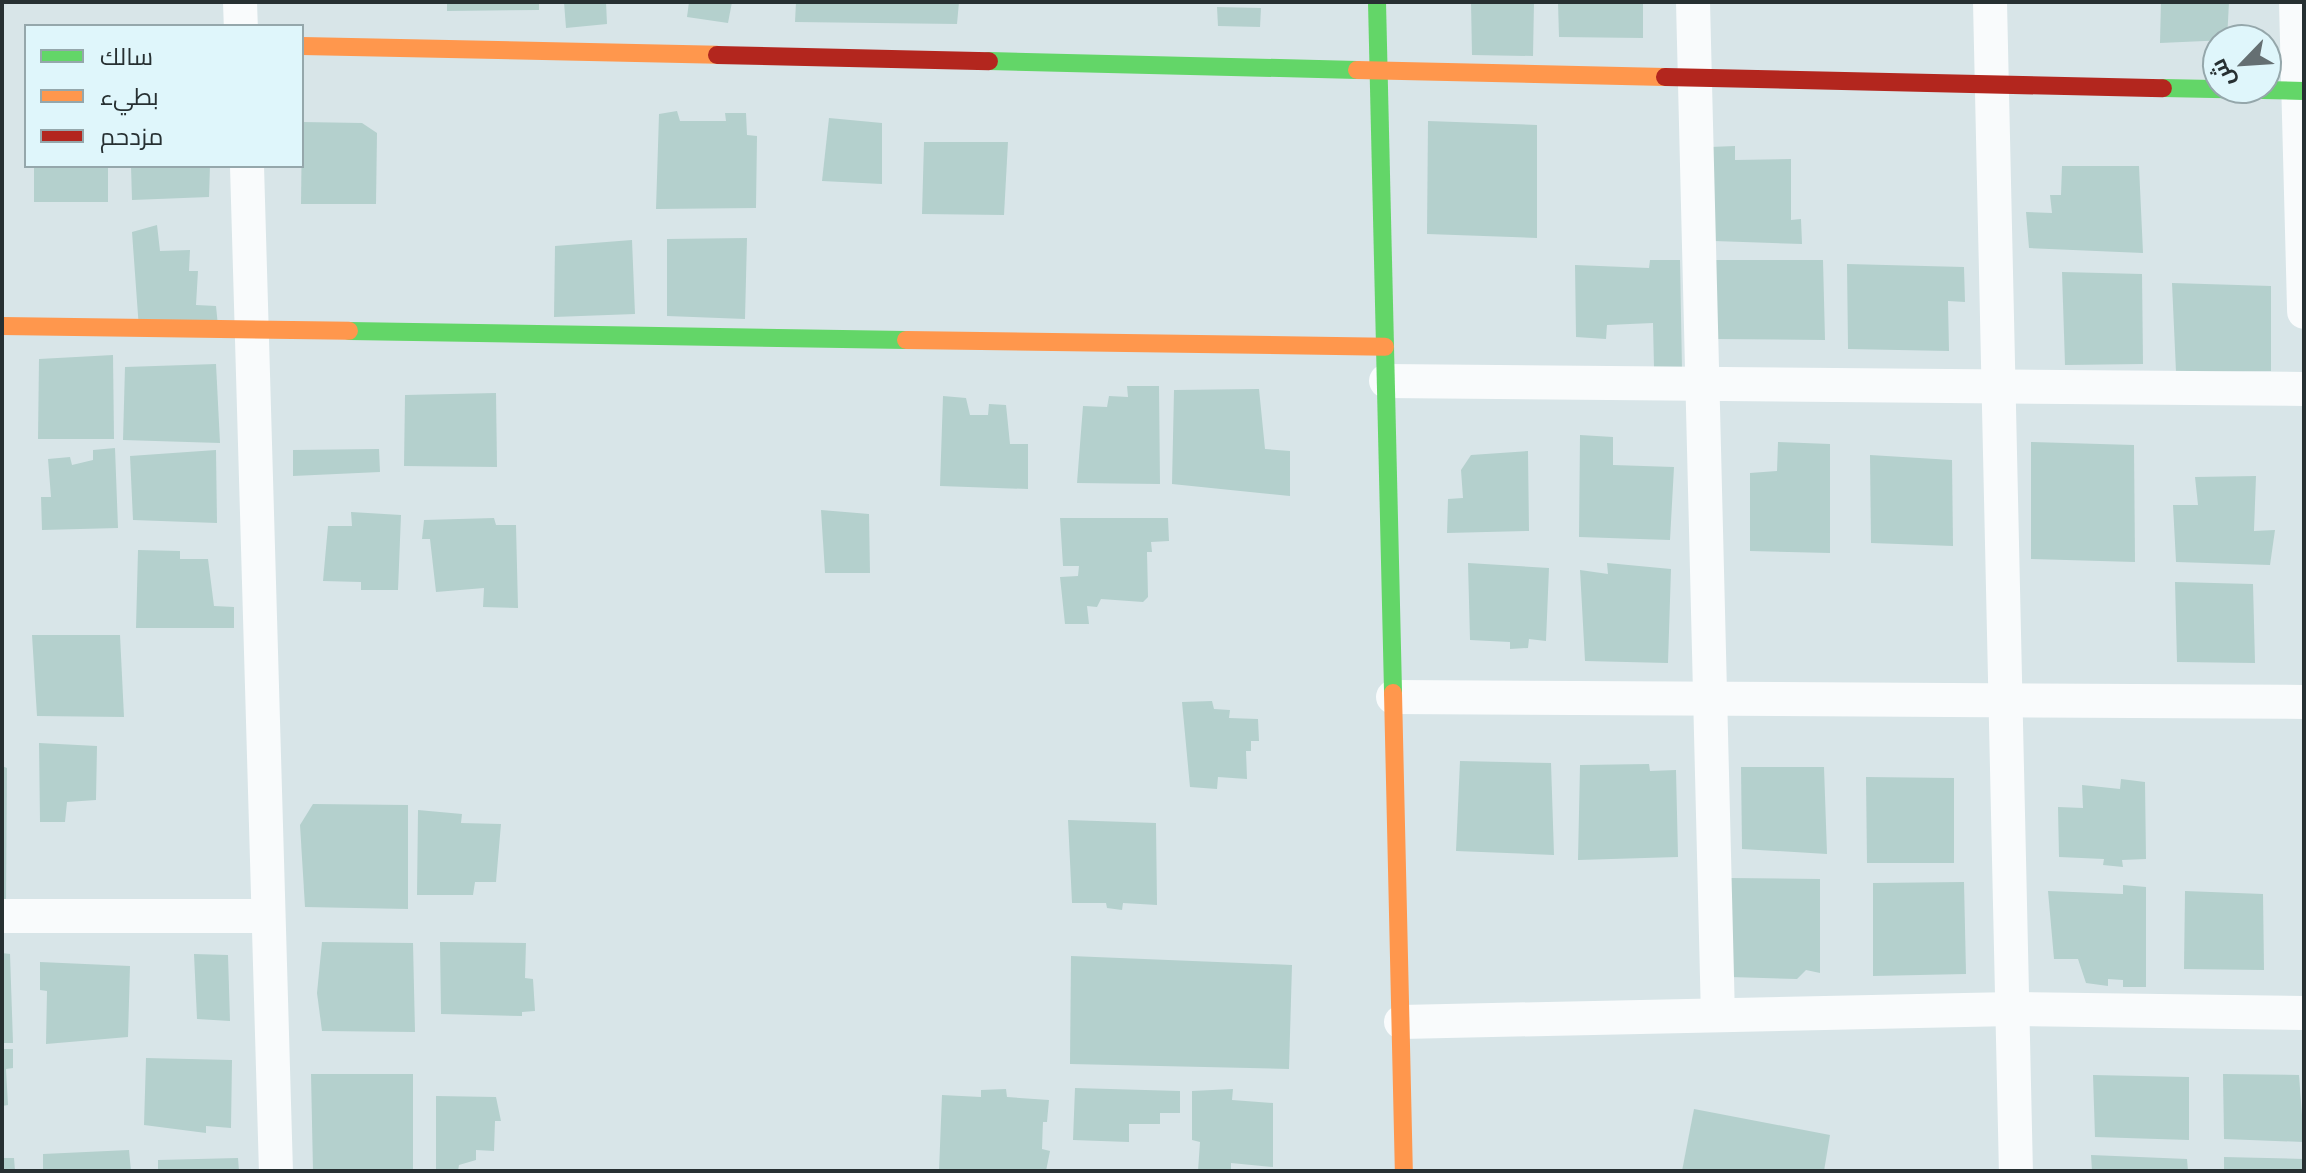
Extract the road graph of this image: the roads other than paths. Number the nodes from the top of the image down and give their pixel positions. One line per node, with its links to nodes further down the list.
1 (240, 2): 6 (street)
2 (1377, 2): 8 (street)
3 (1693, 2): 9 (street)
4 (1990, 2): 10 (street)
5 (2296, 2): 11 (street)
6 (241, 24)
7 (304, 46): 8 (street)
8 (1378, 69): 9 (street); 16 (street)
9 (1696, 77): 10 (street); 18 (street)
10 (1992, 84): 11 (street); 19 (street)
11 (2301, 91): 13 (street)
12 (247, 168): 15 (street)
13 (2304, 312)
14 (2, 326): 15 (street)
15 (254, 331): 16 (street); 26 (street)
16 (1385, 347): 17 (street)
17 (1386, 381): 18 (street); 21 (street)
18 (1703, 383): 19 (street); 22 (street)
19 (1999, 384): 20 (street); 23 (street)
20 (2304, 389)
21 (1393, 697): 22 (street); 30 (street)
22 (1710, 699): 23 (street); 29 (street)
23 (2006, 701): 24 (street); 27 (street)
24 (2304, 702)
25 (2, 916): 26 (street)
26 (266, 916): 31 (street)
27 (2012, 1009): 28 (street); 29 (street); 33 (street)
28 (2304, 1013)
29 (1718, 1015): 30 (street)
30 (1401, 1022): 32 (street)
31 (276, 1171)
32 (1404, 1171)
33 (2016, 1171)

